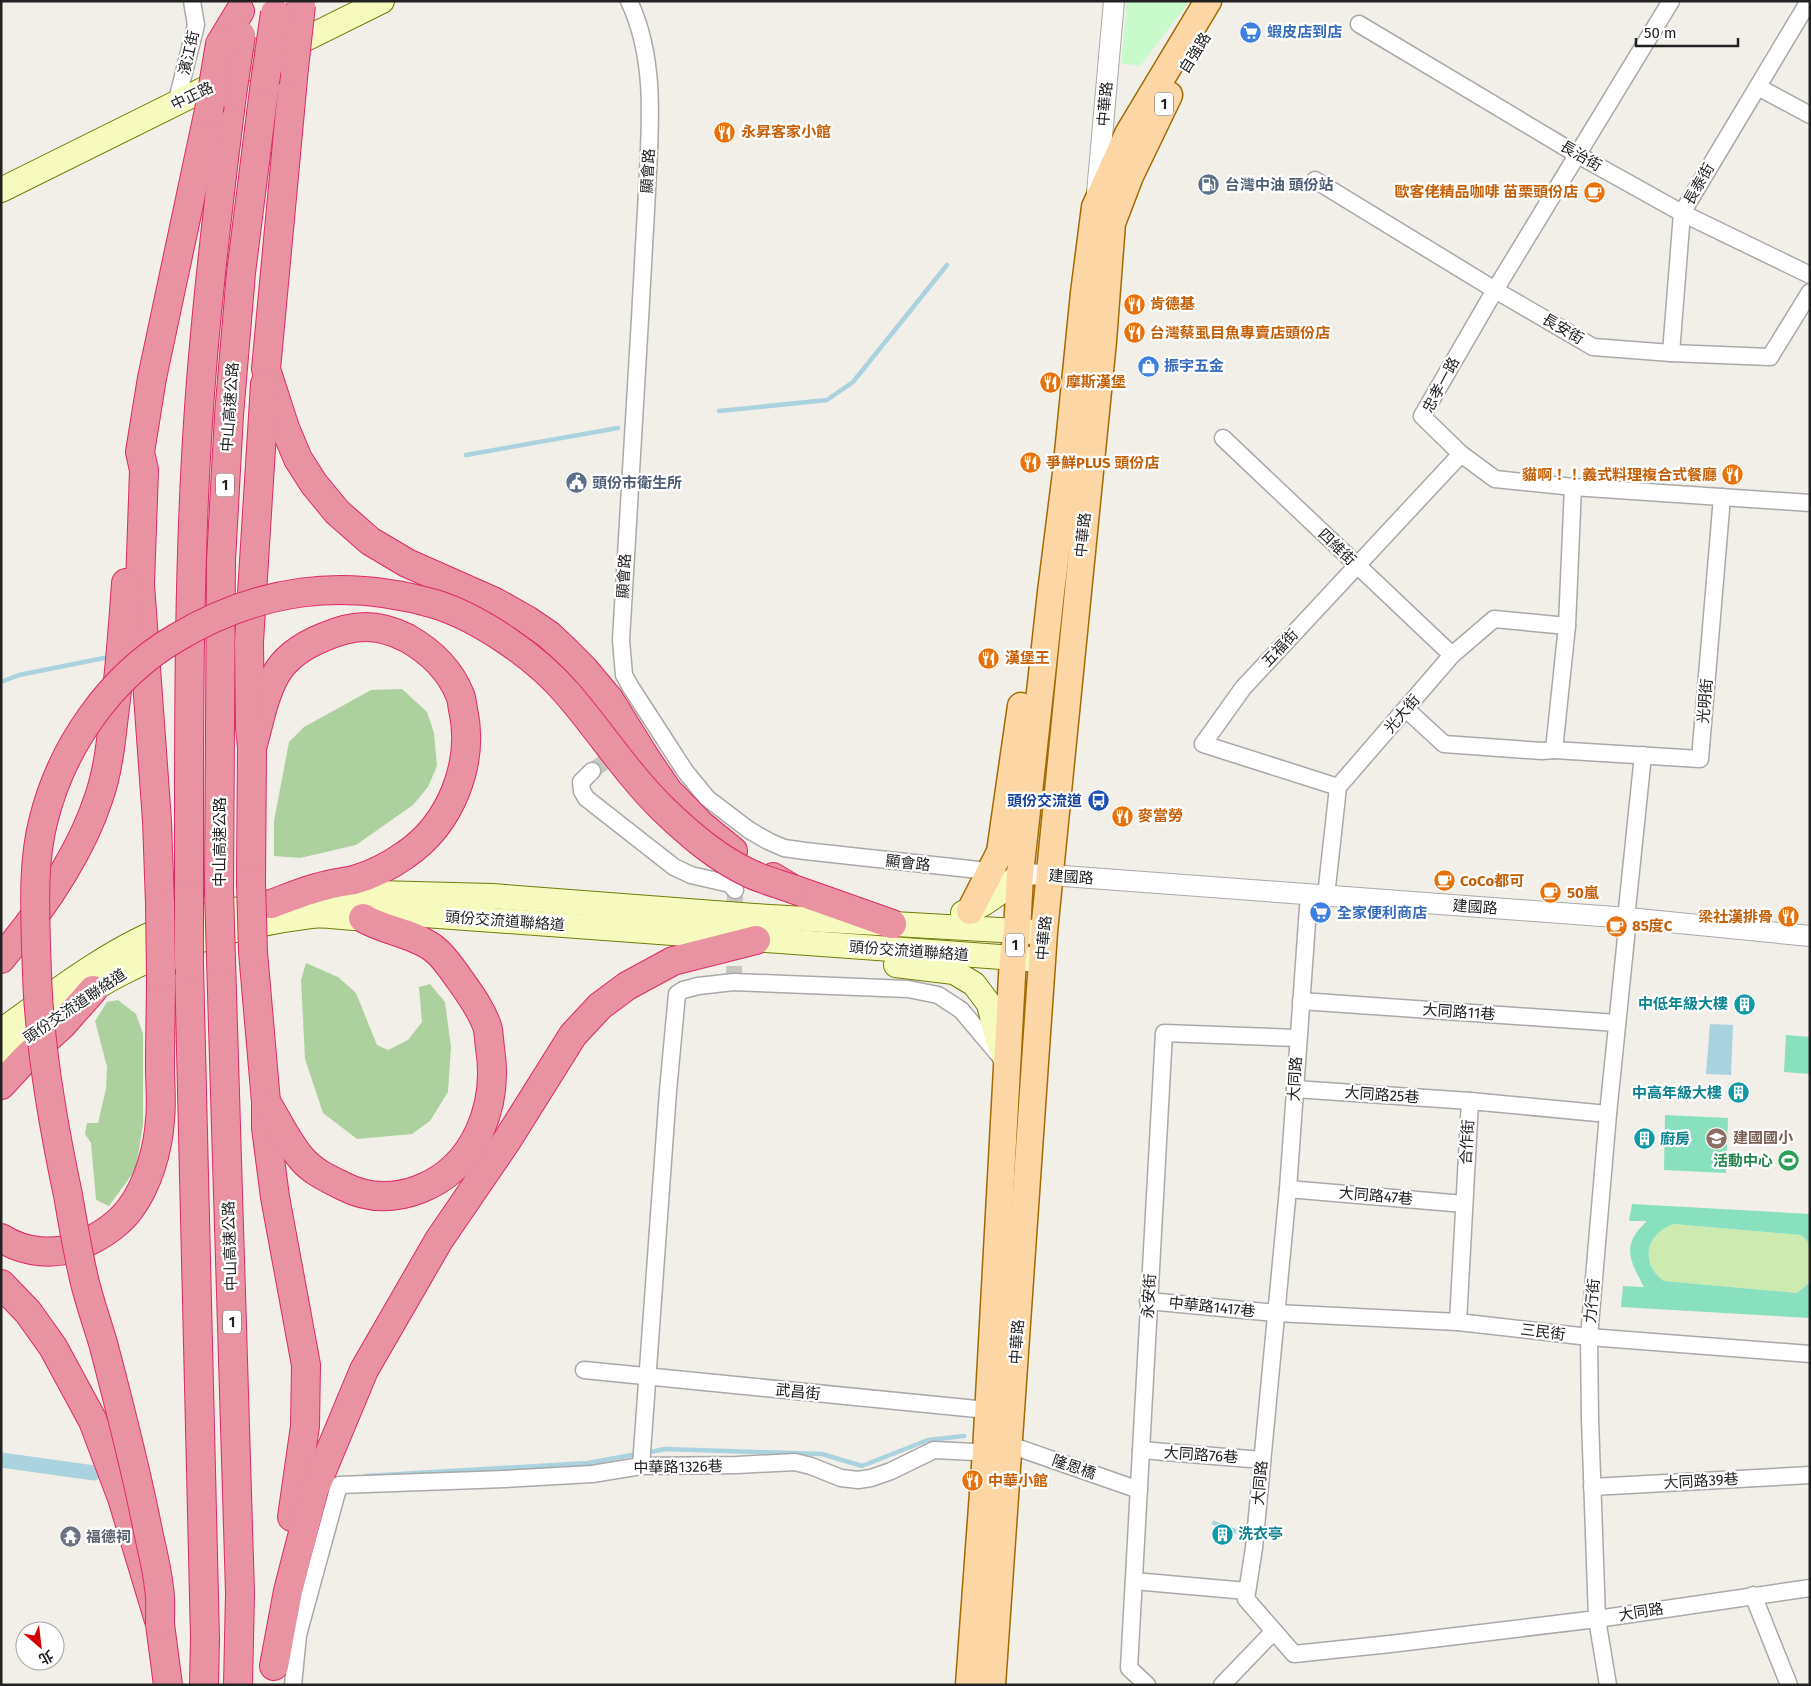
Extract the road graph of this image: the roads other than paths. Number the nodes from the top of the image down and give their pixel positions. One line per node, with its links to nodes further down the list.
1 (192, 1): 13 (street, 濱江街)
2 (382, 1): 13 (main road, 中正路)
3 (629, 1): 42 (street, 顯會路)
4 (1114, 1): 18 (street, 中華路)
5 (1208, 1): 18 (main road, 自強路 / 1)
6 (1228, 1): 18 (main road, 自強路 / 1)
7 (1671, 1): 15 (street, 忠孝一路)
8 (1809, 1): 12 (street, 長泰街)
9 (289, 5): 24 (highway, bridge); 101 (highway, 中山高速公路 / 1, bridge)
10 (241, 6): 26 (highway, bridge); 100 (highway, 中山高速公路 / 1, bridge)
11 (1359, 24): 15 (street, 長治街)
12 (1758, 87): 14 (street); 19 (street, 長泰街)
13 (176, 104): 17 (main road, 中正路)
14 (1810, 115)
15 (1578, 155): 19 (street, 長治街); 21 (street, 忠孝一路)
16 (1315, 180): 21 (street, 長安街)
17 (1, 190)
18 (1106, 211): 28 (main road, 中華路 / 1)
19 (1682, 213): 20 (street, 長治街); 23 (street, 長泰街)
20 (1810, 275)
21 (1495, 290): 23 (street, 長安街); 27 (street, 忠孝一路)
22 (1810, 292): 23 (street, 長安街)
23 (1671, 353)
24 (266, 369): 37 (highway); 45 (highway)
25 (1223, 438): 32 (street, 四維街)
26 (140, 452): 58 (highway); 74 (highway, bridge)
27 (1461, 454): 29 (street, 忠孝一路); 32 (street, 五福街)
28 (1077, 474): 33 (main road, 中華路 / 1); 44 (main road, 中華路 / 1)
29 (1573, 487): 30 (street, 忠孝一路); 34 (street)
30 (1722, 497): 31 (street, 忠孝一路); 39 (street, 光明街)
31 (1810, 503)
32 (1356, 565): 35 (street, 四維街); 41 (street, 五福街)
33 (1051, 592): 42 (main road, 中華路); 43 (main road, 中華路 / 1)
34 (1567, 626): 35 (street, 光大街); 38 (street)
35 (1452, 655): 36 (street, 光大街)
36 (1406, 709): 38 (street, 光明街); 41 (street, 光大街)
37 (252, 748): 48 (highway); 70 (highway, bridge)
38 (1554, 750): 39 (street, 光明街)
39 (1643, 755): 51 (street, 力行街)
40 (592, 772): 46 (street)
41 (1338, 786): 47 (street)
42 (995, 862): 43 (street, 顯會路); 49 (main road, 中華路)
43 (1020, 874): 44 (street, 建國路); 49 (main road); 53 (main road, 中華路 / 1)
44 (1050, 875): 47 (street, 建國路); 54 (main road, 中華路 / 1)
45 (793, 889): 52 (highway); 96 (highway, bridge)
46 (735, 890)
47 (1318, 895): 51 (street, 建國路); 61 (street, 大同路)
48 (271, 904): 52 (main road, 頭份交流道聯絡道); 63 (main road, 頭份交流道聯絡道)
49 (970, 911): 52 (main road)
50 (364, 918): 56 (main road, 頭份交流道聯絡道); 60 (main road, 頭份交流道聯絡道); 70 (highway)
51 (1627, 918): 55 (street, 建國路); 62 (street, 力行街)
52 (892, 924): 53 (main road, 頭份交流道聯絡道)
53 (1017, 932): 54 (main road, 頭份交流道聯絡道); 57 (main road, 中華路 / 1)
54 (1044, 932): 59 (main road, 中華路 / 1)
55 (1810, 936)
56 (756, 940): 57 (main road, 頭份交流道聯絡道); 66 (main road); 98 (highway)
57 (1013, 958): 59 (main road, 頭份交流道聯絡道); 66 (main road, 中華路 / 1)
58 (1, 959)
59 (1042, 960): 83 (main road, 中華路 / 1)
60 (93, 990): 65 (main road, 頭份交流道聯絡道); 67 (highway)
61 (1301, 1001): 62 (street, 大同路11巷); 64 (street, 大同路)
62 (1617, 1023): 71 (street, 力行街)
63 (1, 1031)
64 (1297, 1038): 68 (street, 大同路); 76 (street, 永安街)
65 (1, 1055)
66 (1007, 1064): 82 (street); 83 (main road, 中華路 / 1)
67 (1, 1085)
68 (1294, 1089): 69 (street, 大同路25巷); 72 (street, 大同路)
69 (1470, 1101): 71 (street, 合作街); 73 (street, 合作街)
70 (266, 1102): 98 (highway)
71 (1608, 1114): 79 (street, 力行街)
72 (1288, 1188): 73 (street, 大同路47巷); 77 (street, 大同路)
73 (1464, 1204): 78 (street, 合作街)
74 (1, 1238)
75 (1, 1284): 96 (highway)
76 (1148, 1300): 77 (street, 中華路1417巷); 85 (street, 永安街)
77 (1276, 1313): 78 (street, 三民街); 86 (street, 大同路)
78 (1458, 1322): 79 (street, 三民街)
79 (1589, 1337): 80 (street, 三民街); 89 (street, 力行街)
80 (1810, 1354)
81 (584, 1370): 82 (street, 武昌街)
82 (647, 1377): 83 (street, 武昌街); 87 (street)
83 (1000, 1412): 84 (main road, 中華路 / 1)
84 (1002, 1450): 87 (street, 中華路1326巷); 90 (street, 隆恩橋); 102 (main road, 中華路 / 1); 103 (main road, 中華路 / 1)
85 (1141, 1450): 86 (street, 大同路76巷); 90 (street, 永安街)
86 (1262, 1460): 93 (street, 大同路)
87 (641, 1462): 98 (street, 中華路1326巷)
88 (1810, 1475): 89 (street, 大同路39巷)
89 (1592, 1487): 95 (street, 力行街)
90 (1138, 1490): 91 (street, 永安街)
91 (1134, 1581): 93 (street); 104 (street, 永安街)
92 (1810, 1588): 94 (street, 大同路)
93 (1247, 1590): 97 (street, 大同路)
94 (1753, 1595): 95 (street, 大同路); 107 (street)
95 (1597, 1618): 97 (street, 大同路); 106 (street, 力行街)
96 (160, 1624): 99 (highway)
97 (1274, 1631): 105 (street)
98 (279, 1678)
99 (168, 1685)
100 (204, 1685)
101 (238, 1685)
102 (969, 1685)
103 (992, 1685)
104 (1147, 1685)
105 (1222, 1685)
106 (1608, 1685)
107 (1789, 1685)

